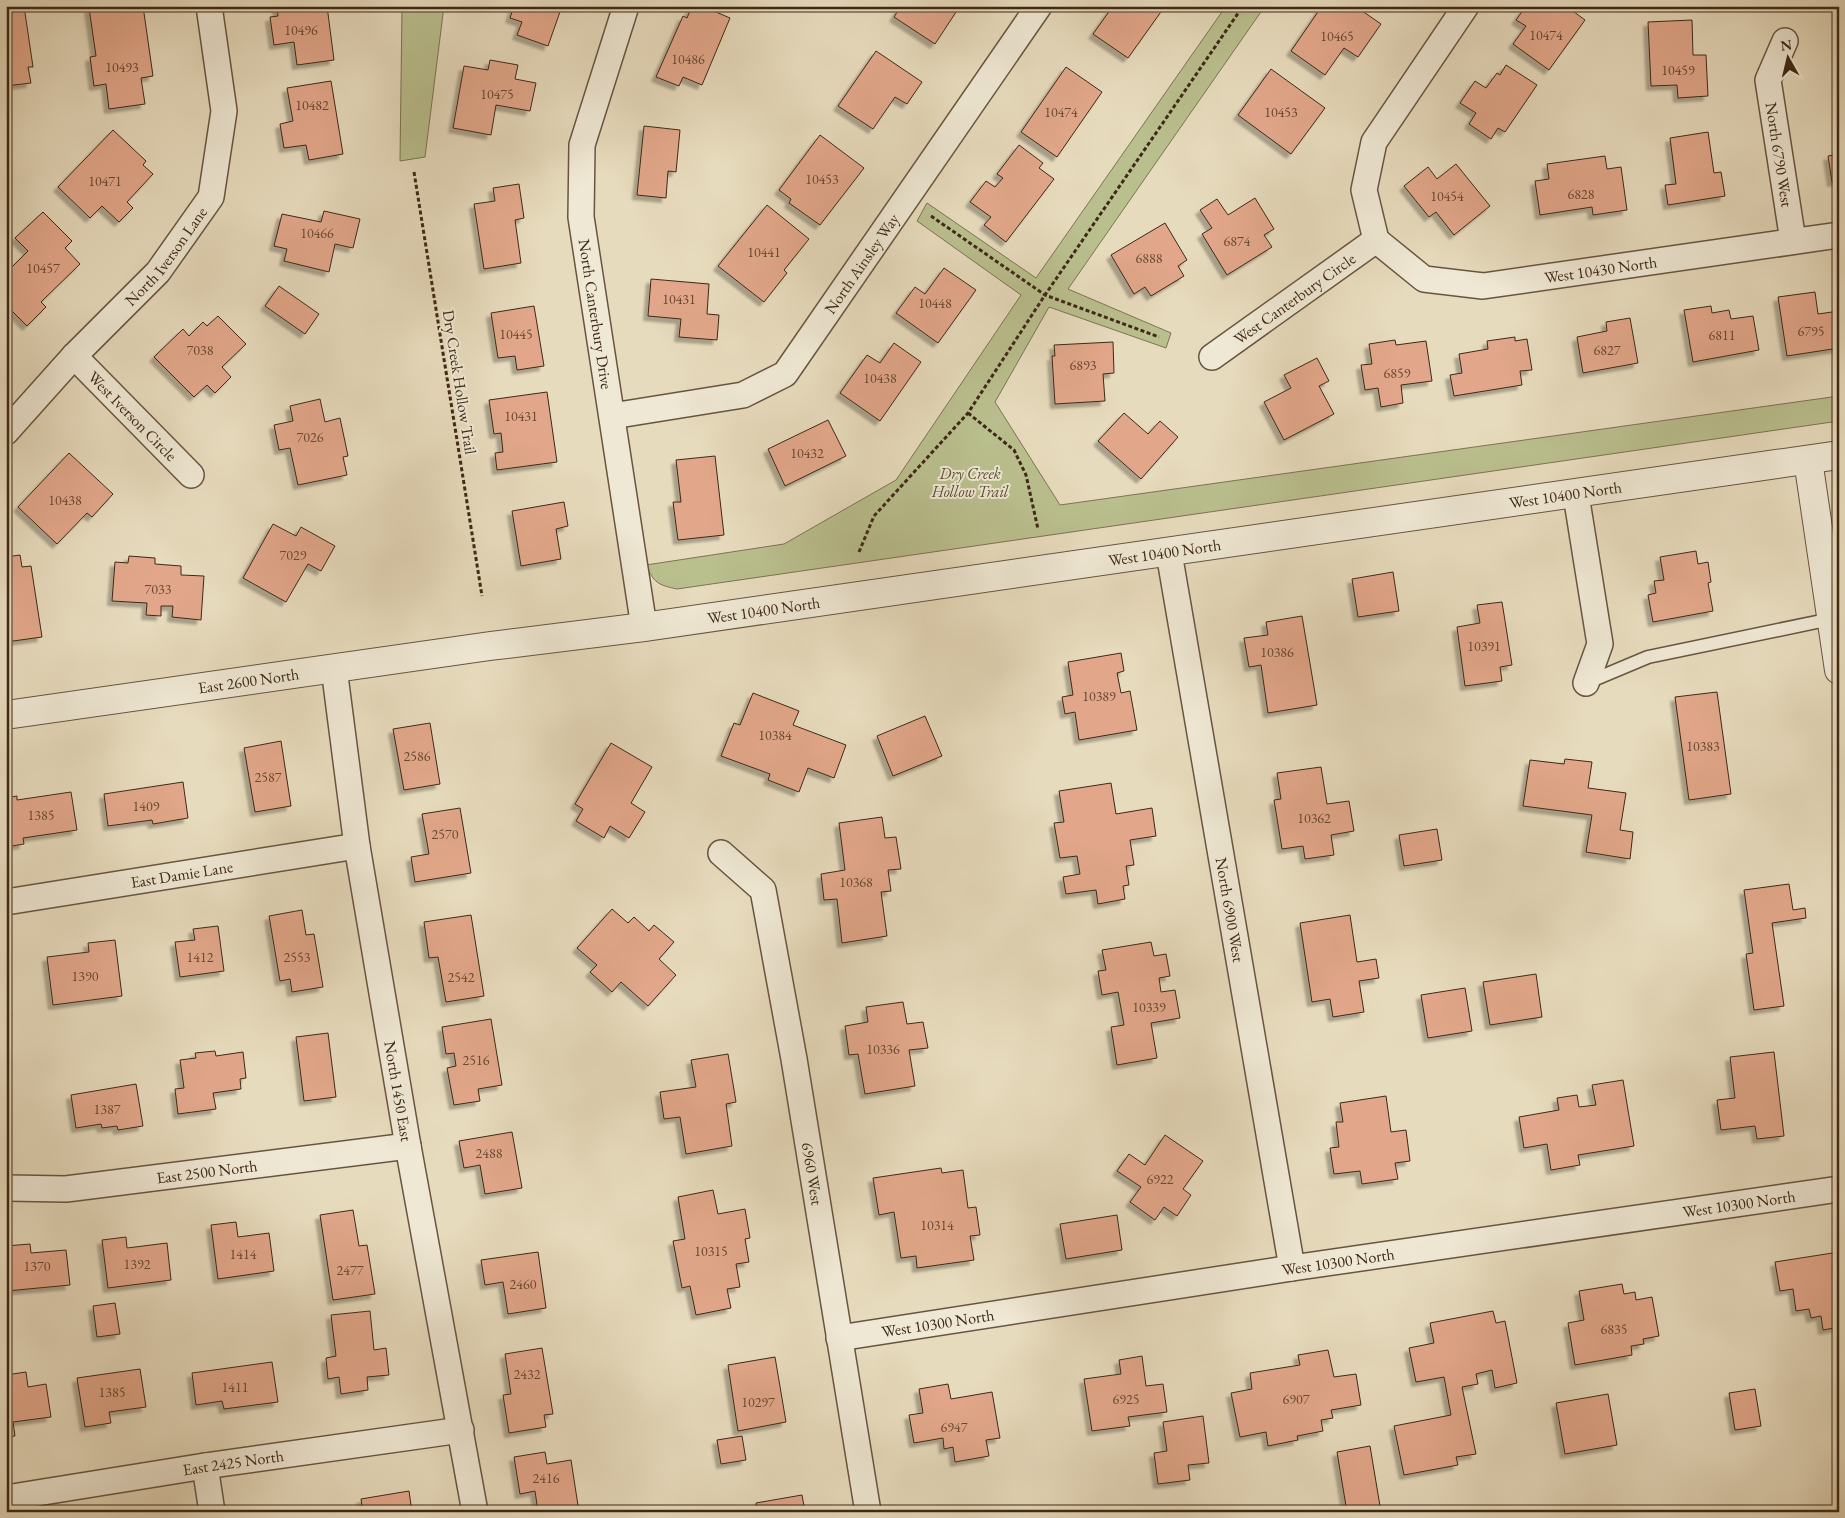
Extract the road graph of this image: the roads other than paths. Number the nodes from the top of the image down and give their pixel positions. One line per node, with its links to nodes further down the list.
1 (209, 6): 9 (street, North Iverson Lane)
2 (626, 6): 11 (street, North Canterbury Drive)
3 (1039, 6): 11 (street, North Ainsley Way)
4 (1466, 6): 7 (street)
5 (1785, 41): 8 (street, North 6790 West)
6 (1839, 234): 8 (street, West 10430 North)
7 (1376, 240): 8 (street, West 10430 North); 10 (street, West Canterbury Circle)
8 (1793, 241)
9 (74, 356): 12 (street, North Iverson Lane); 15 (street, West Iverson Circle)
10 (1212, 357)
11 (612, 416): 19 (street, North Canterbury Drive)
12 (6, 432)
13 (1839, 455): 14 (street, West 10400 North)
14 (1808, 460): 16 (street, West 10400 North); 18 (street)
15 (191, 475)
16 (1576, 495): 17 (street, West 10400 North); 23 (street)
17 (1169, 553): 19 (street, West 10400 North); 31 (street, North 6900 West)
18 (1831, 619): 22 (street); 23 (lane)
19 (644, 627): 20 (street, West 10400 North)
20 (490, 646): 21 (street, East 2600 North)
21 (334, 668): 24 (street, East 2600 North); 25 (street, North 1450 East)
22 (1839, 670)
23 (1586, 683)
24 (6, 715)
25 (357, 846): 27 (street, East Damie Lane); 28 (street, North 1450 East)
26 (721, 853): 32 (street, 6960 West)
27 (6, 902)
28 (408, 1146): 29 (street, East 2500 North); 33 (street, North 1450 East)
29 (6, 1188)
30 (1839, 1189): 31 (street, West 10300 North)
31 (1292, 1268): 32 (street, West 10300 North)
32 (838, 1338): 38 (street, 6960 West)
33 (461, 1430): 34 (street, East 2425 North); 37 (street, North 1450 East)
34 (205, 1466): 35 (street, East 2425 North); 36 (street)
35 (6, 1498)
36 (212, 1512)
37 (475, 1512)
38 (868, 1512)

